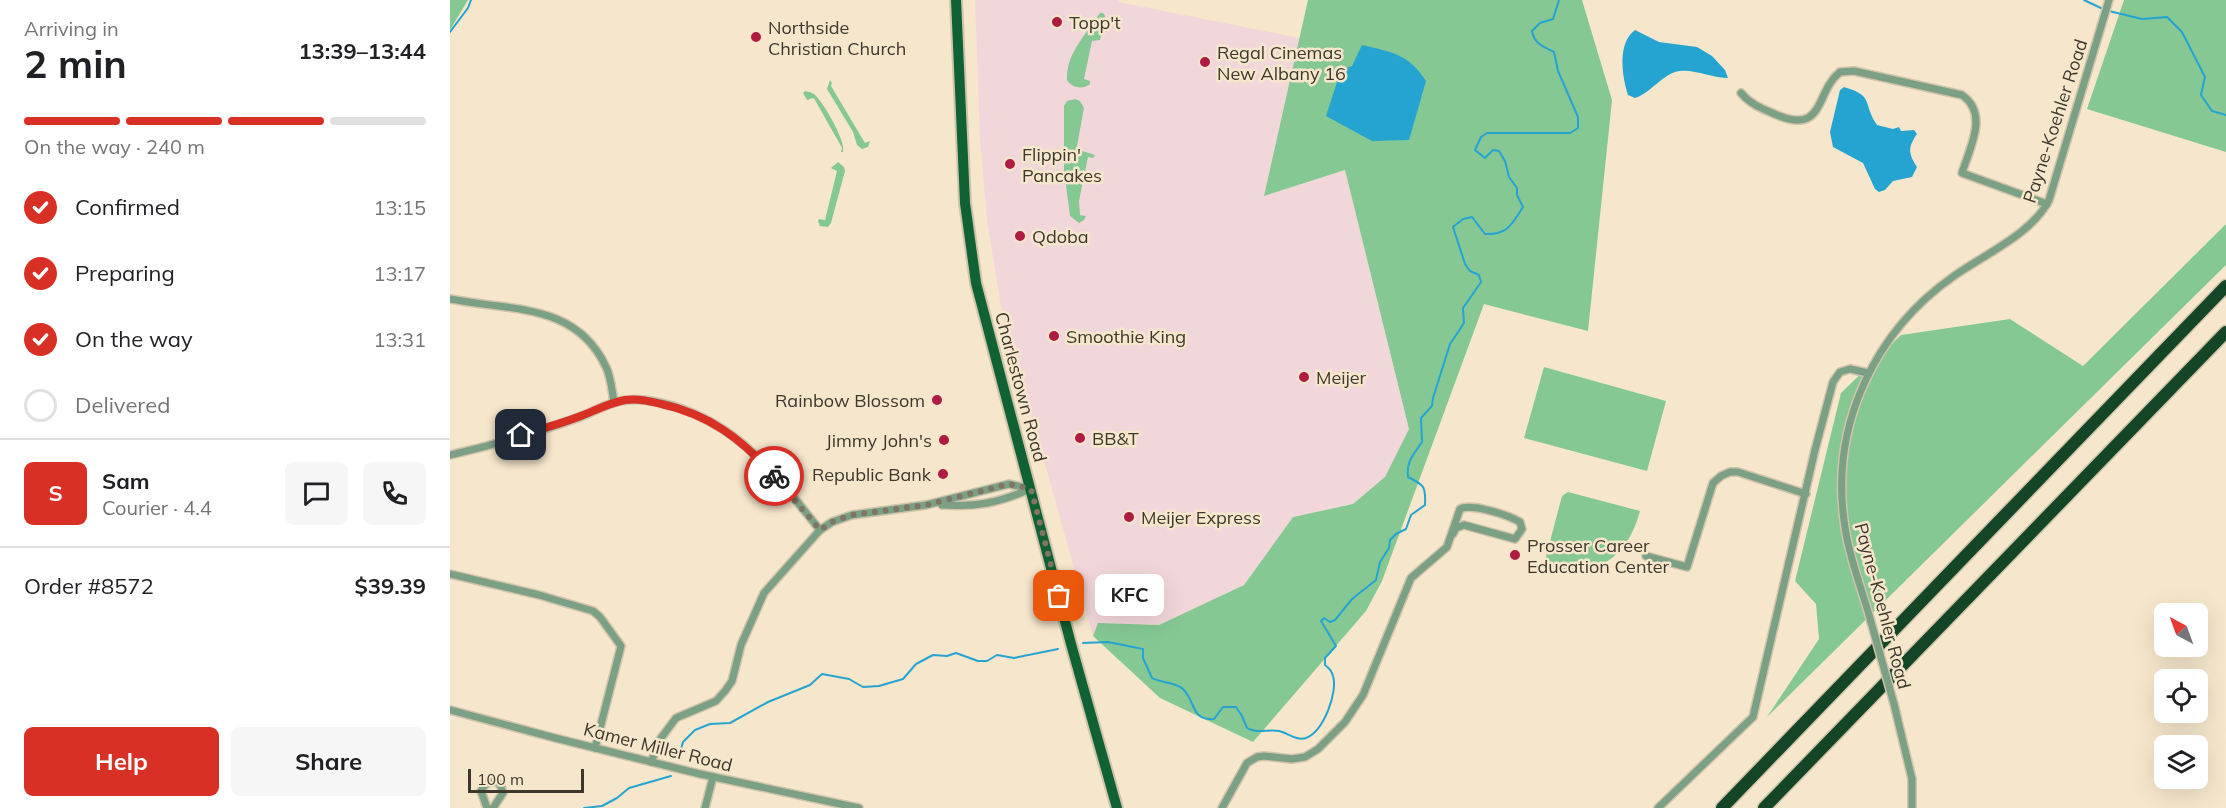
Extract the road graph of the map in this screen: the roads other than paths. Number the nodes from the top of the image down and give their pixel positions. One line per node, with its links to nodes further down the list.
1 (956, 0): 11 (main road, Charlestown Road)
2 (2109, 1): 4 (street, Payne-Koehler Road)
3 (1742, 93): 4 (street)
4 (2047, 204): 8 (street, Payne-Koehler Road)
5 (2226, 286): 29 (highway)
6 (450, 299): 9 (street)
7 (2226, 332): 30 (highway)
8 (1868, 373): 12 (street); 31 (street, Payne-Koehler Road, bridge)
9 (615, 402): 10 (street); 14 (street)
10 (450, 455)
11 (1031, 489): 13 (street); 13 (street); 26 (main road, Charlestown Road)
12 (1806, 494): 16 (street); 28 (street)
13 (930, 504): 14 (street)
14 (820, 530): 20 (street)
15 (1453, 534): 15 (street); 27 (street)
16 (1646, 556)
17 (450, 574): 19 (street)
18 (450, 710): 19 (street, Kamer Miller Road)
19 (595, 748): 20 (street, Kamer Miller Road)
20 (651, 762): 21 (street, Kamer Miller Road)
21 (713, 777): 24 (street); 25 (street, Kamer Miller Road)
22 (487, 808): 23 (street)
23 (493, 808)
24 (705, 808)
25 (860, 808)
26 (1118, 808)
27 (1222, 808)
28 (1658, 808)
29 (1721, 808)
30 (1764, 808)
31 (1912, 808)

